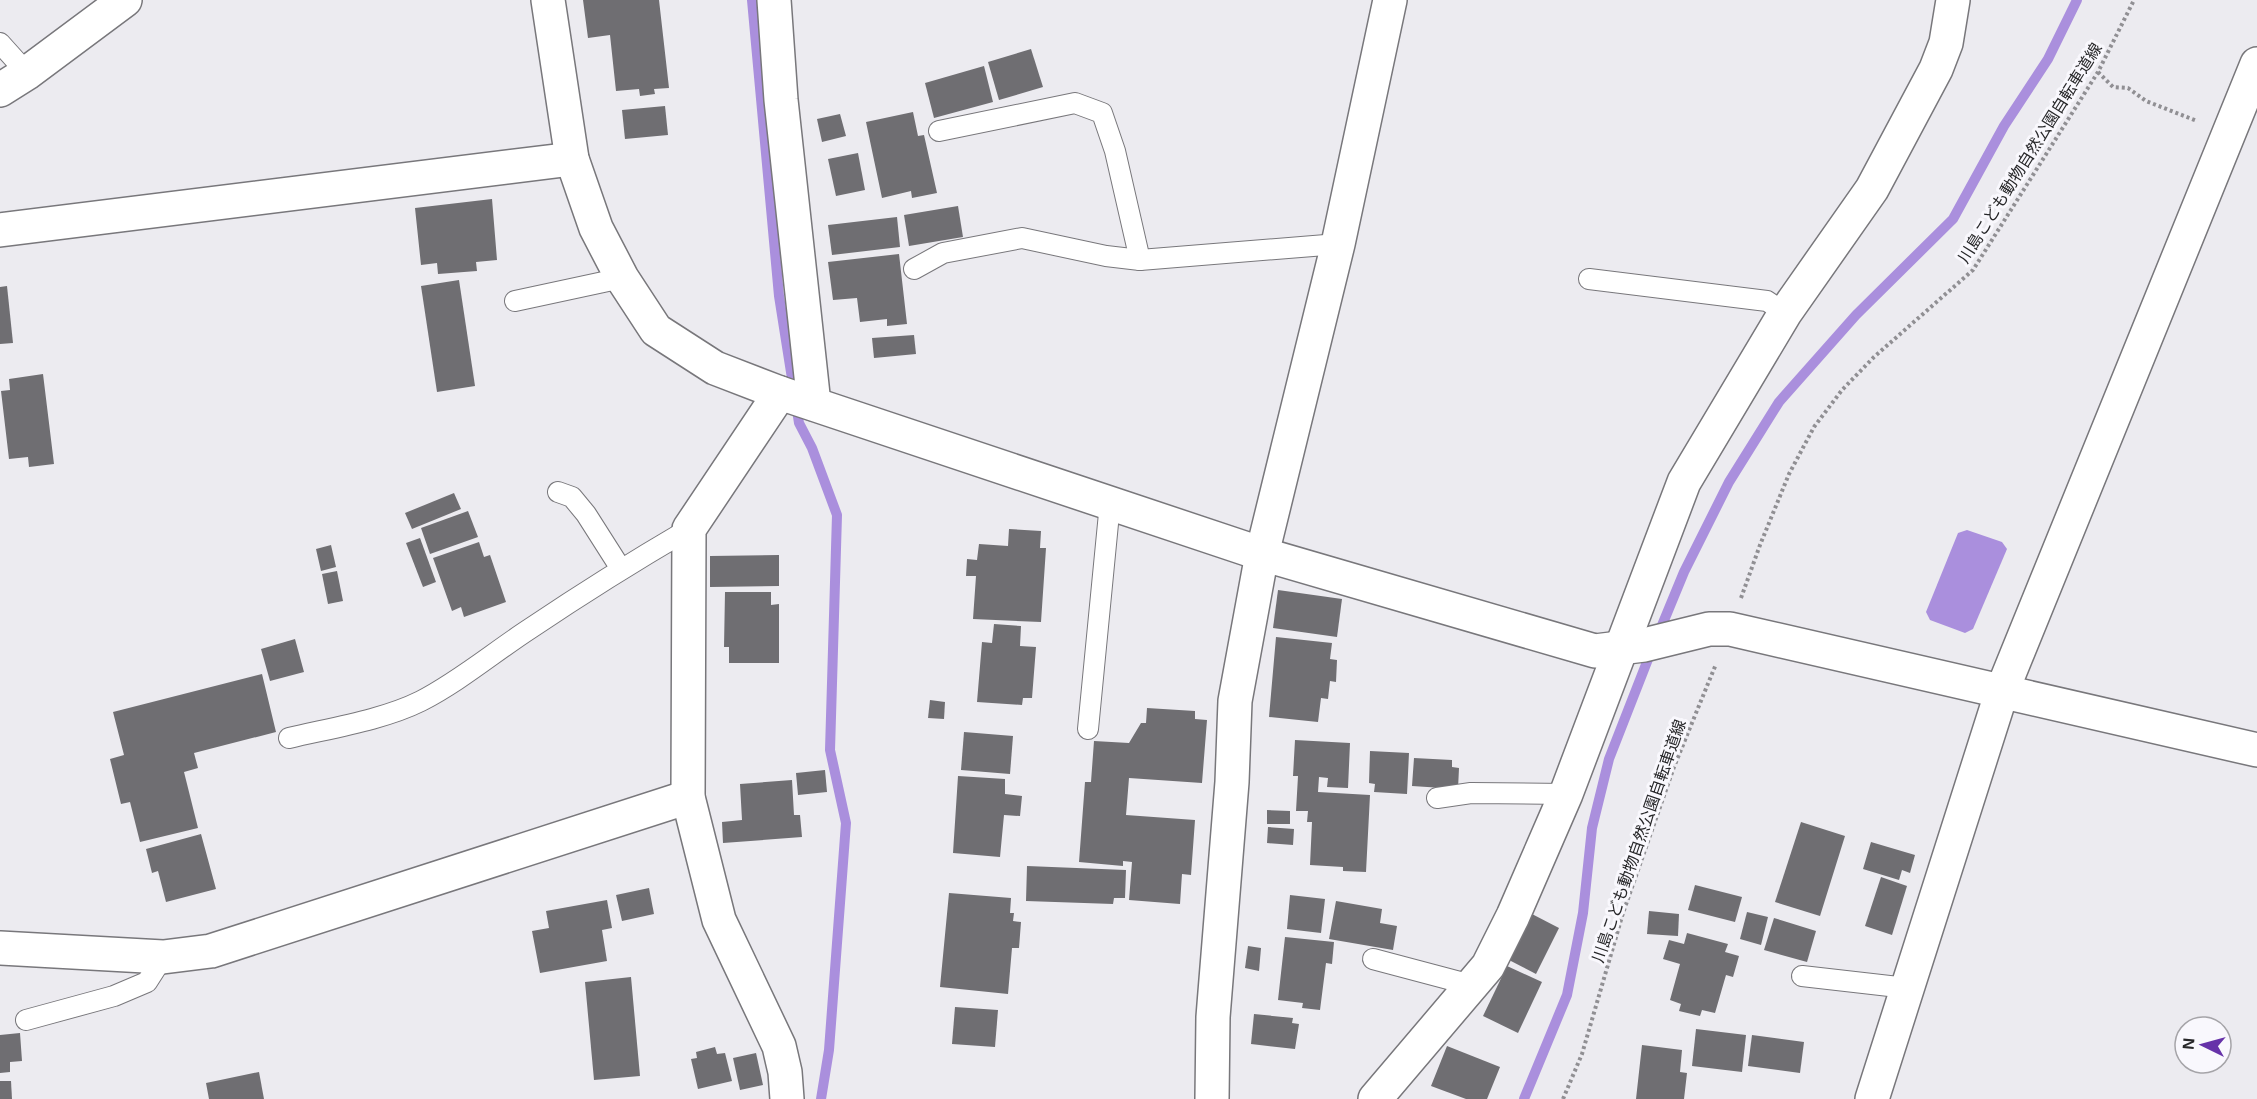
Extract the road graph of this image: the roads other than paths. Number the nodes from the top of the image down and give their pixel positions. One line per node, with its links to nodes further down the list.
1 (125, 0): 8 (street)
2 (548, 0): 10 (street)
3 (774, 0): 20 (street)
4 (1390, 0): 12 (street)
5 (1953, 0): 18 (street)
6 (0, 44): 8 (lane)
7 (2257, 64): 27 (street)
8 (14, 82)
9 (939, 131): 13 (lane)
10 (572, 159): 11 (street); 15 (street)
11 (0, 230)
12 (1338, 244): 13 (lane); 24 (street)
13 (1140, 260): 14 (lane)
14 (914, 269)
15 (622, 278): 17 (lane); 19 (street)
16 (1589, 279): 18 (lane)
17 (515, 302)
18 (1785, 313): 26 (street)
19 (780, 393): 20 (street); 23 (street)
20 (814, 404): 22 (street)
21 (558, 492): 25 (lane)
22 (1110, 503): 24 (street); 28 (lane)
23 (689, 529): 25 (lane); 32 (street)
24 (1262, 554): 26 (street); 42 (street)
25 (621, 569): 29 (lane)
26 (1624, 647): 27 (street); 31 (street)
27 (2002, 691): 30 (street); 39 (street)
28 (1088, 729)
29 (289, 738)
30 (2257, 750)
31 (1566, 794): 33 (lane); 38 (street)
32 (688, 797): 35 (street); 41 (street)
33 (1437, 798)
34 (0, 948): 35 (street)
35 (163, 957): 40 (lane)
36 (1373, 959): 38 (lane)
37 (1802, 976): 39 (lane)
38 (1471, 985): 43 (street)
39 (1907, 988): 44 (street)
40 (26, 1020)
41 (788, 1099)
42 (1212, 1099)
43 (1375, 1099)
44 (1872, 1099)

